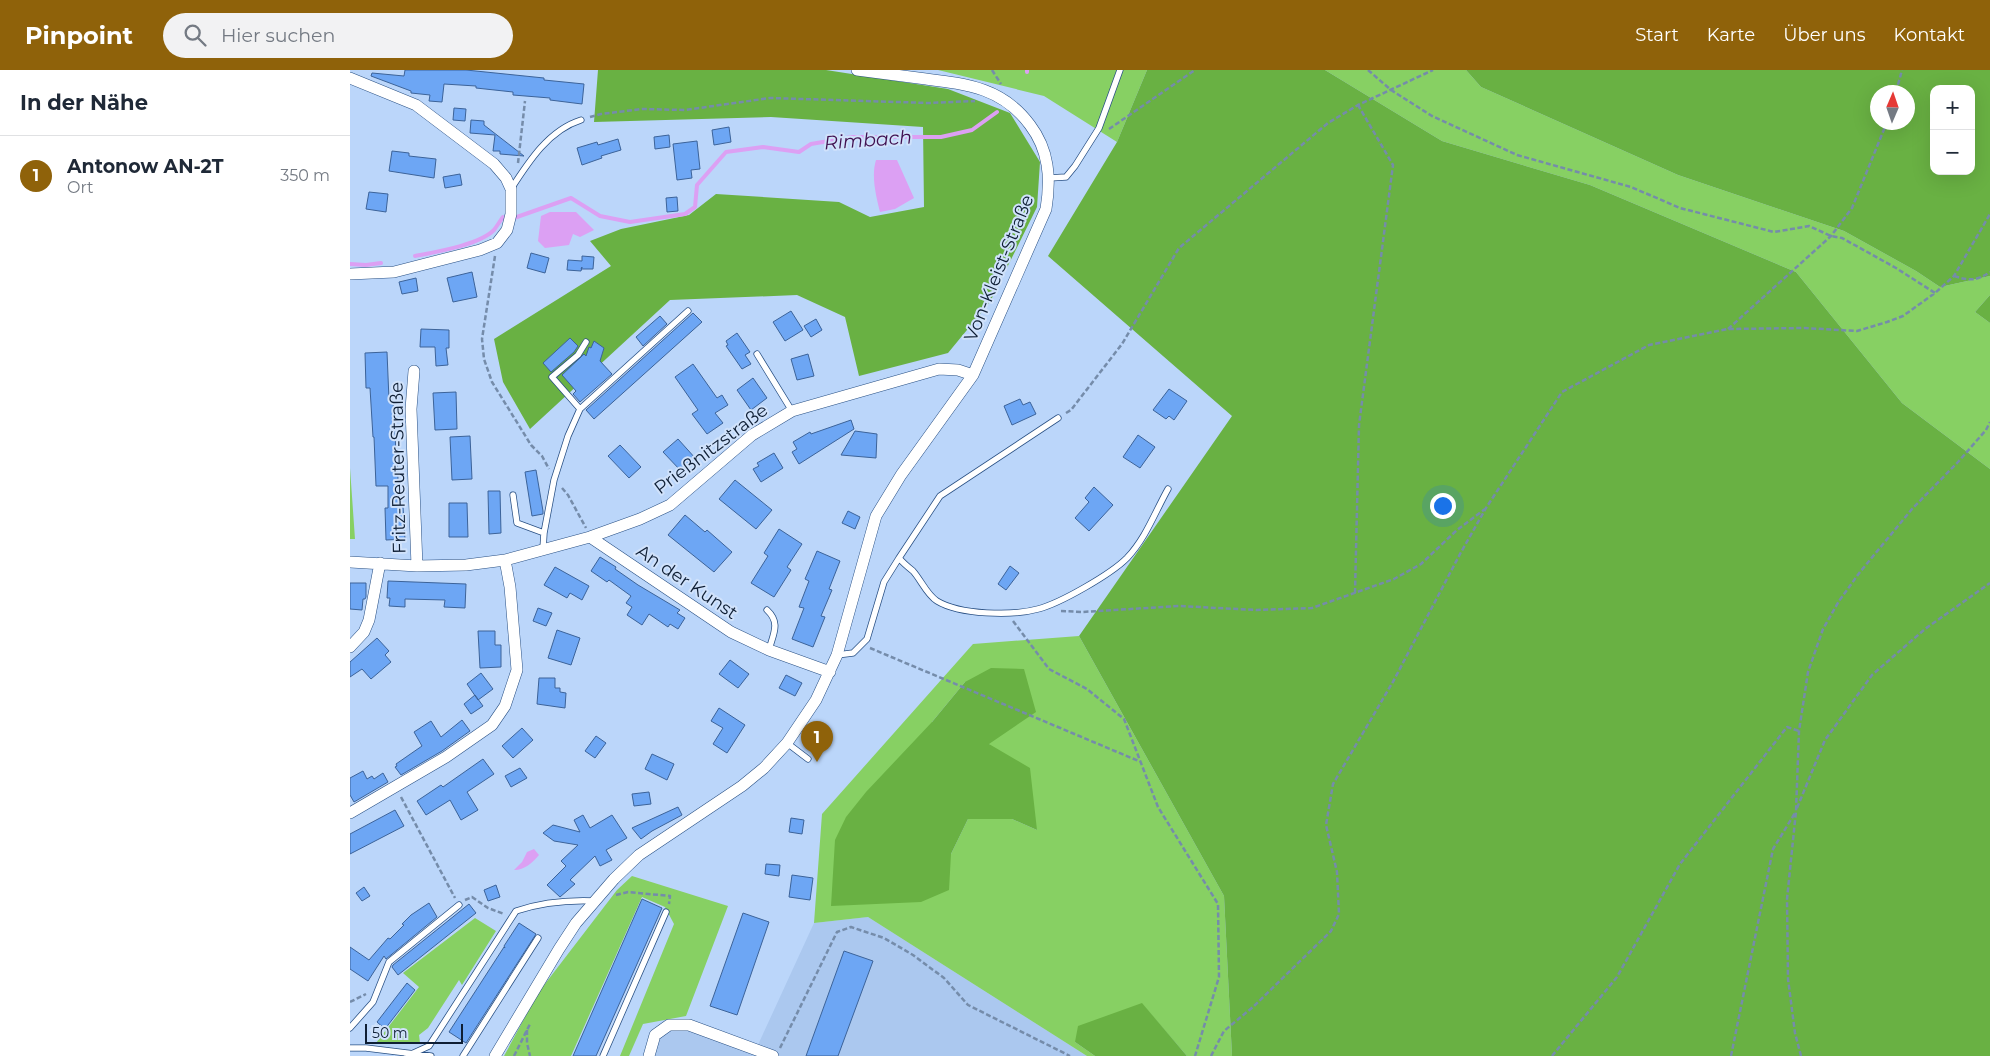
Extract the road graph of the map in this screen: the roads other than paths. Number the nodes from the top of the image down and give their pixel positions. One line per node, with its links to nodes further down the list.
1 (857, 70): 5 (street, Von-Kleist-Straße)
2 (1120, 70): 5 (lane)
3 (350, 78): 6 (street)
4 (581, 120): 6 (lane)
5 (1048, 178): 12 (street, Von-Kleist-Straße)
6 (514, 184): 7 (street)
7 (350, 274)
8 (688, 310): 13 (lane)
9 (586, 342): 13 (lane)
10 (757, 354): 14 (lane)
11 (414, 371): 25 (street, Fritz-Reuter-Straße)
12 (973, 375): 14 (street, Prießnitzstraße); 29 (street, Von-Kleist-Straße)
13 (580, 408): 18 (lane)
14 (792, 411): 19 (street, Prießnitzstraße)
15 (1058, 418): 21 (lane)
16 (1168, 489): 21 (lane)
17 (513, 496): 18 (lane)
18 (544, 533): 20 (lane)
19 (590, 537): 20 (street, Prießnitzstraße); 28 (street, An der Kunst)
20 (543, 549): 22 (street, Prießnitzstraße)
21 (899, 558): 29 (lane)
22 (505, 560): 25 (street, Prießnitzstraße); 33 (street)
23 (350, 562): 24 (street, Prießnitzstraße)
24 (380, 563): 25 (street, Prießnitzstraße); 27 (street)
25 (417, 566)
26 (767, 610): 28 (lane, An der Kunst)
27 (350, 647)
28 (768, 650): 30 (street, An der Kunst)
29 (837, 655): 30 (street, Von-Kleist-Straße)
30 (830, 672): 31 (street, Von-Kleist-Straße)
31 (787, 743): 32 (lane); 34 (street, Von-Kleist-Straße)
32 (808, 759)
33 (350, 813)
34 (594, 901): 41 (lane); 44 (street, Von-Kleist-Straße)
35 (459, 905): 38 (lane)
36 (666, 912): 45 (lane)
37 (538, 938): 43 (lane)
38 (350, 1028)
39 (350, 1048): 41 (lane)
40 (776, 1052): 46 (street)
41 (408, 1055): 42 (lane)
42 (432, 1056)
43 (463, 1056)
44 (495, 1056)
45 (603, 1056)
46 (649, 1056)

